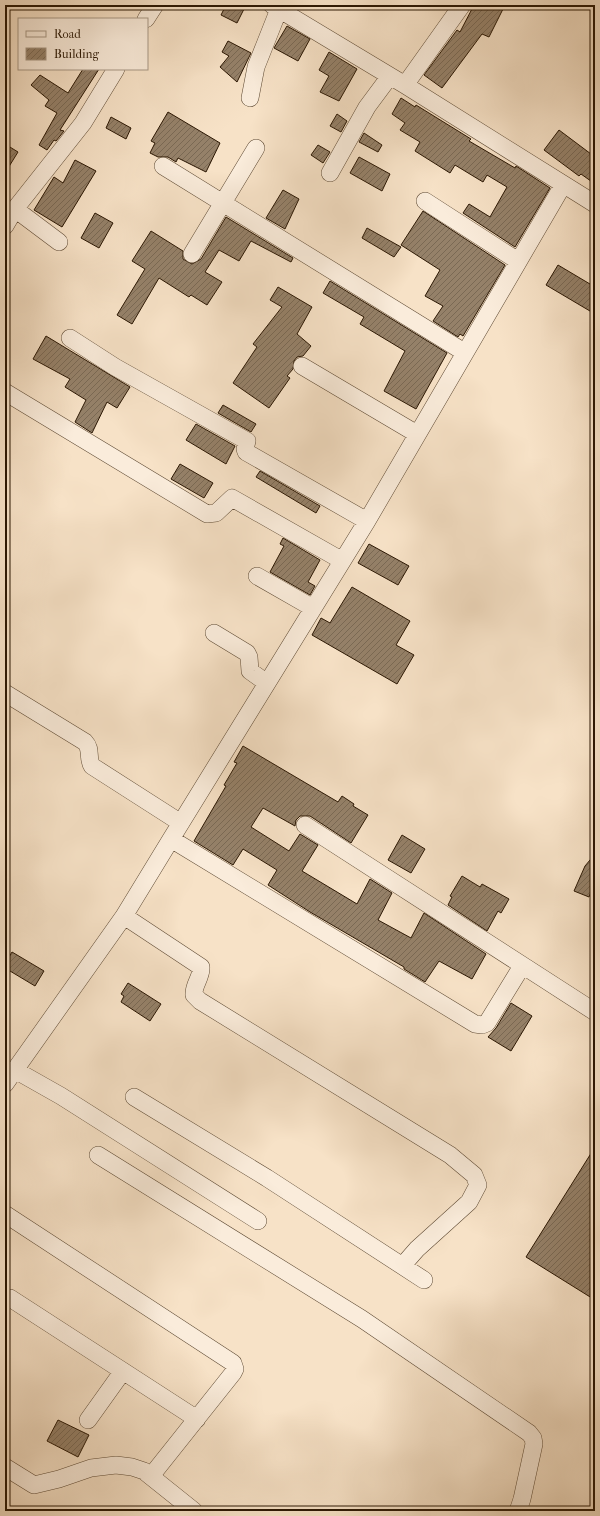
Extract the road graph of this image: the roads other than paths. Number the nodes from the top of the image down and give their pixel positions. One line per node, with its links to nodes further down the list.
1 (154, 5): 4 (street)
2 (462, 5): 7 (street)
3 (276, 7): 6 (street); 8 (street)
4 (147, 18)
5 (115, 70): 16 (street)
6 (390, 76): 7 (street); 11 (street)
7 (405, 85): 12 (street)
8 (250, 98)
9 (256, 148): 14 (street)
10 (164, 166): 14 (street)
11 (330, 173)
12 (563, 185): 15 (street); 20 (street)
13 (425, 201): 20 (street)
14 (223, 202): 19 (street); 22 (street)
15 (595, 204)
16 (15, 209): 17 (street); 18 (street)
17 (5, 226)
18 (59, 242)
19 (192, 254)
20 (518, 261): 22 (street)
21 (70, 338): 26 (street)
22 (464, 352): 25 (street)
23 (302, 366): 25 (street)
24 (5, 392): 27 (street)
25 (417, 434): 26 (street)
26 (367, 521): 27 (street)
27 (342, 560): 29 (street)
28 (257, 576): 29 (street)
29 (313, 608): 31 (street)
30 (214, 633): 31 (street)
31 (267, 683): 33 (street)
32 (5, 694): 33 (street)
33 (181, 823): 35 (street)
34 (305, 825): 37 (street)
35 (171, 839): 36 (street); 37 (street)
36 (124, 916): 39 (street); 45 (street)
37 (522, 966): 38 (street)
38 (595, 1012)
39 (15, 1070): 40 (street); 44 (street)
40 (5, 1084)
41 (134, 1097): 45 (street)
42 (98, 1154): 54 (street)
43 (5, 1214): 49 (street)
44 (258, 1221)
45 (403, 1265): 46 (street)
46 (424, 1280)
47 (10, 1298): 48 (street)
48 (123, 1371): 49 (street); 50 (street)
49 (198, 1419): 52 (street)
50 (88, 1420)
51 (5, 1467): 52 (street)
52 (151, 1476): 53 (street)
53 (194, 1511)
54 (518, 1511)

